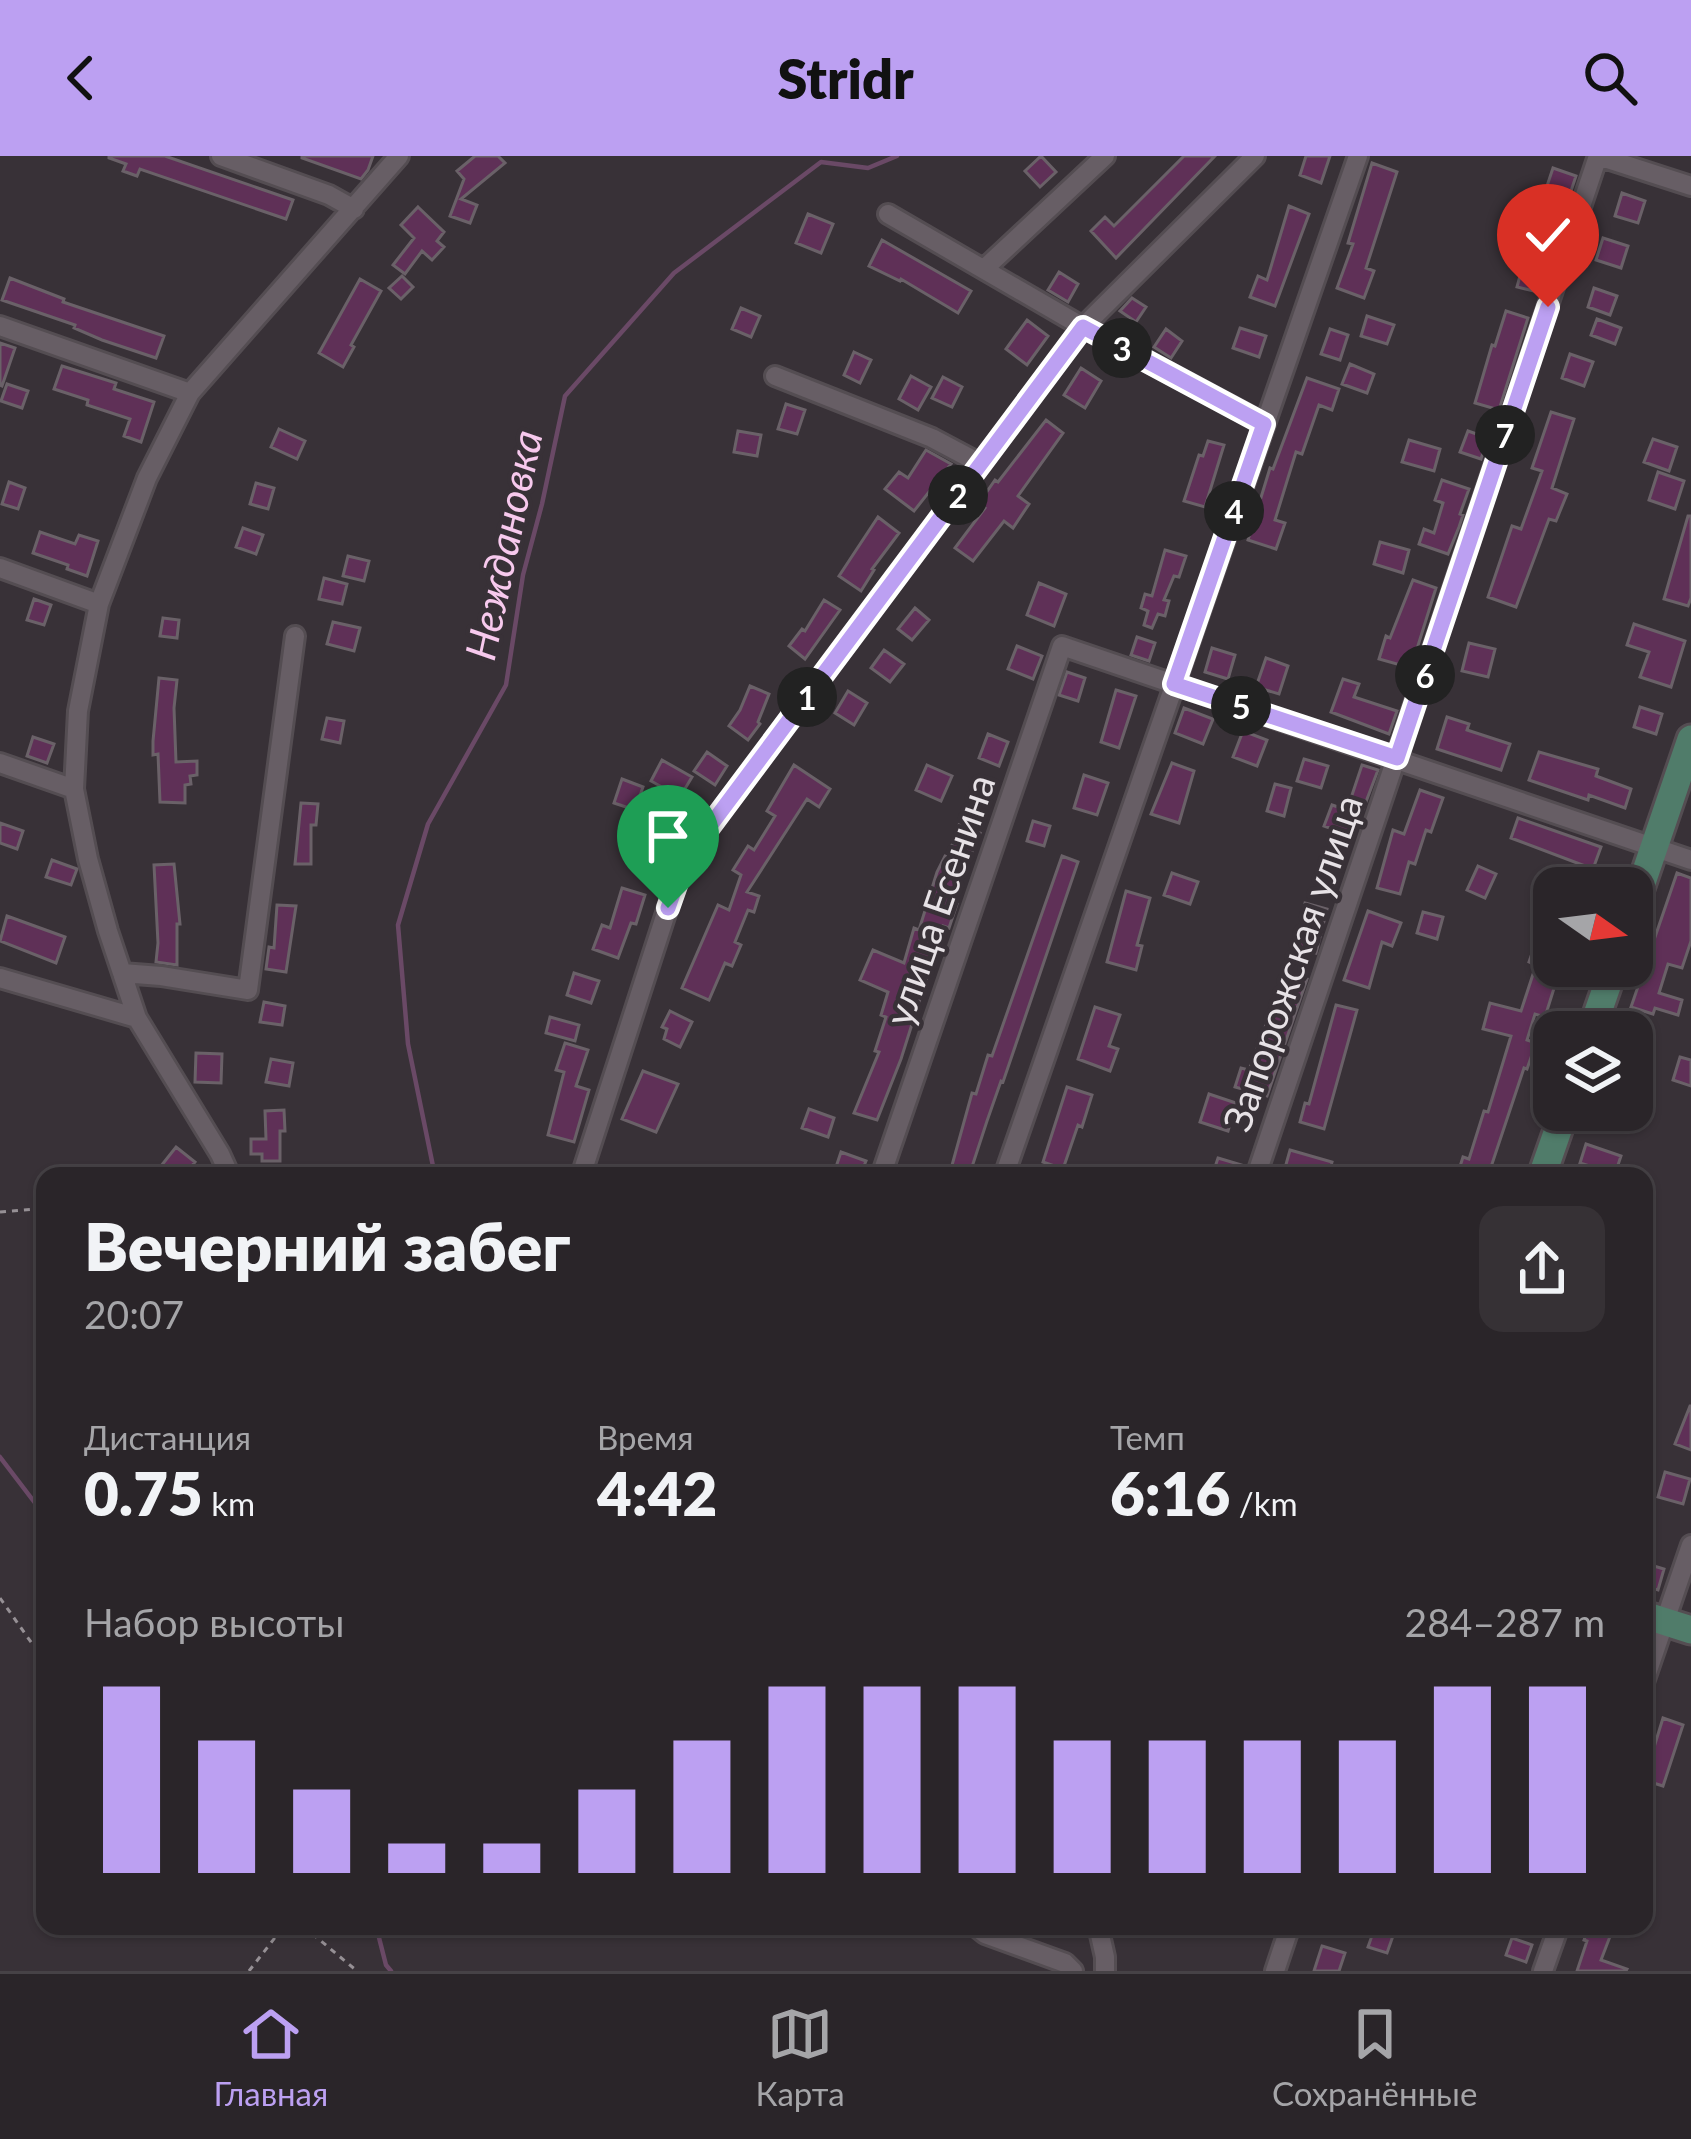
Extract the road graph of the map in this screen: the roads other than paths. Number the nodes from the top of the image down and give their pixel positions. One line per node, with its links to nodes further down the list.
1 (221, 156): 8 (street)
2 (399, 156): 8 (street)
3 (1105, 156): 10 (street)
4 (1255, 156): 12 (street)
5 (1358, 156): 15 (street)
6 (1598, 156): 7 (street); 22 (street, Запорожская улица)
7 (1691, 186)
8 (354, 209): 14 (street)
9 (888, 214): 10 (street)
10 (983, 269): 12 (street)
11 (0, 326): 14 (street)
12 (1083, 327): 15 (street); 16 (street)
13 (775, 376): 16 (street)
14 (190, 393): 18 (street)
15 (1264, 424): 20 (street)
16 (981, 464): 33 (street)
17 (0, 568): 18 (street)
18 (99, 604): 24 (street)
19 (295, 636): 28 (street)
20 (1174, 684): 22 (street); 34 (street, улица Есенина); 35 (street)
21 (1691, 739): 25 (street)
22 (1397, 758): 25 (street); 36 (street, Запорожская улица)
23 (0, 763): 24 (street)
24 (74, 789): 28 (street)
25 (1654, 848): 26 (street); 27 (street)
26 (1691, 860)
27 (1647, 867)
28 (122, 973): 30 (street)
29 (0, 978): 30 (street)
30 (137, 1018): 32 (street)
31 (1557, 1131): 37 (street)
32 (226, 1167)
33 (584, 1167)
34 (884, 1167)
35 (1007, 1167)
36 (1259, 1167)
37 (1545, 1167)
38 (1691, 1545): 39 (street)
39 (1667, 1622): 40 (street)
40 (1653, 1659)
41 (988, 1935): 45 (street)
42 (1100, 1935): 46 (street)
43 (1287, 1935): 47 (street)
44 (1556, 1935): 48 (street)
45 (1073, 1971)
46 (1105, 1971)
47 (1275, 1971)
48 (1543, 1971)

